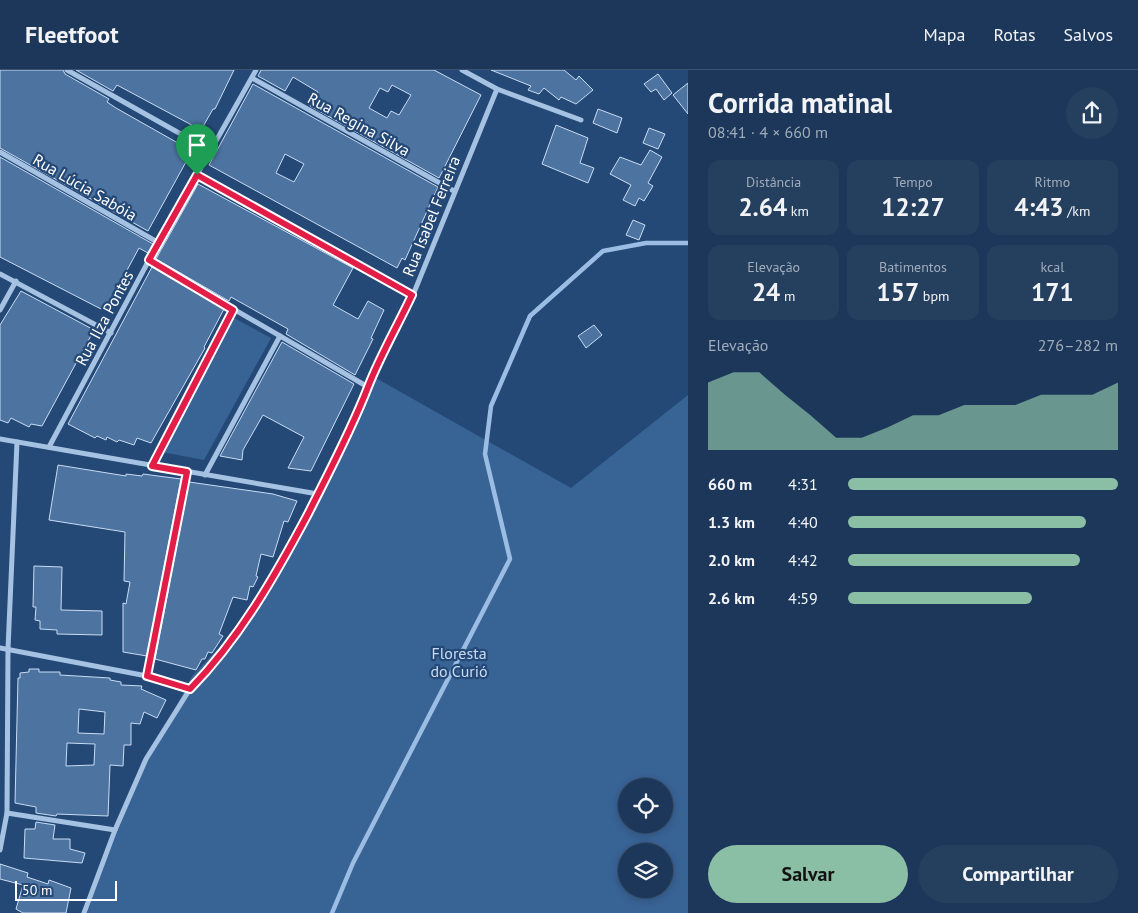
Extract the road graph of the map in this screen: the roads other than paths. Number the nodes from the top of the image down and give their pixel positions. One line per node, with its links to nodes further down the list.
1 (67, 70): 7 (street)
2 (256, 70): 4 (street, Rua Ilza Pontes)
3 (462, 70): 5 (street)
4 (252, 78): 7 (street, Rua Ilza Pontes); 10 (street, Rua Regina Silva)
5 (497, 89): 6 (street); 10 (street, Rua Isabel Ferreira)
6 (581, 120)
7 (211, 151): 9 (street, Rua Ilza Pontes)
8 (0, 152): 11 (street, Rua Lúcia Sabóia)
9 (197, 175): 11 (street, Rua Ilza Pontes); 15 (street)
10 (454, 192): 15 (street, Rua Isabel Ferreira)
11 (158, 243): 12 (street, Rua Ilza Pontes)
12 (149, 260): 17 (street); 18 (street, Rua Ilza Pontes)
13 (0, 274): 14 (street)
14 (16, 281): 16 (street); 18 (street)
15 (412, 295): 20 (street, Rua Isabel Ferreira)
16 (0, 310)
17 (233, 310): 19 (street); 24 (street)
18 (112, 333): 23 (street, Rua Ilza Pontes)
19 (280, 336): 20 (street); 26 (street)
20 (368, 387): 27 (street, Rua Isabel Ferreira)
21 (0, 439): 22 (street)
22 (17, 442): 23 (street); 29 (street)
23 (49, 447): 24 (street)
24 (152, 466): 25 (street)
25 (187, 472): 26 (street); 30 (street)
26 (205, 475): 27 (street)
27 (318, 494): 31 (street, Rua Isabel Ferreira)
28 (0, 648): 29 (street)
29 (8, 650): 30 (street); 32 (street)
30 (147, 676): 31 (street)
31 (190, 689): 33 (street, Rua Isabel Ferreira)
32 (7, 813): 33 (street); 34 (street)
33 (116, 830): 35 (street, Rua Isabel Ferreira)
34 (0, 850)
35 (84, 913)

